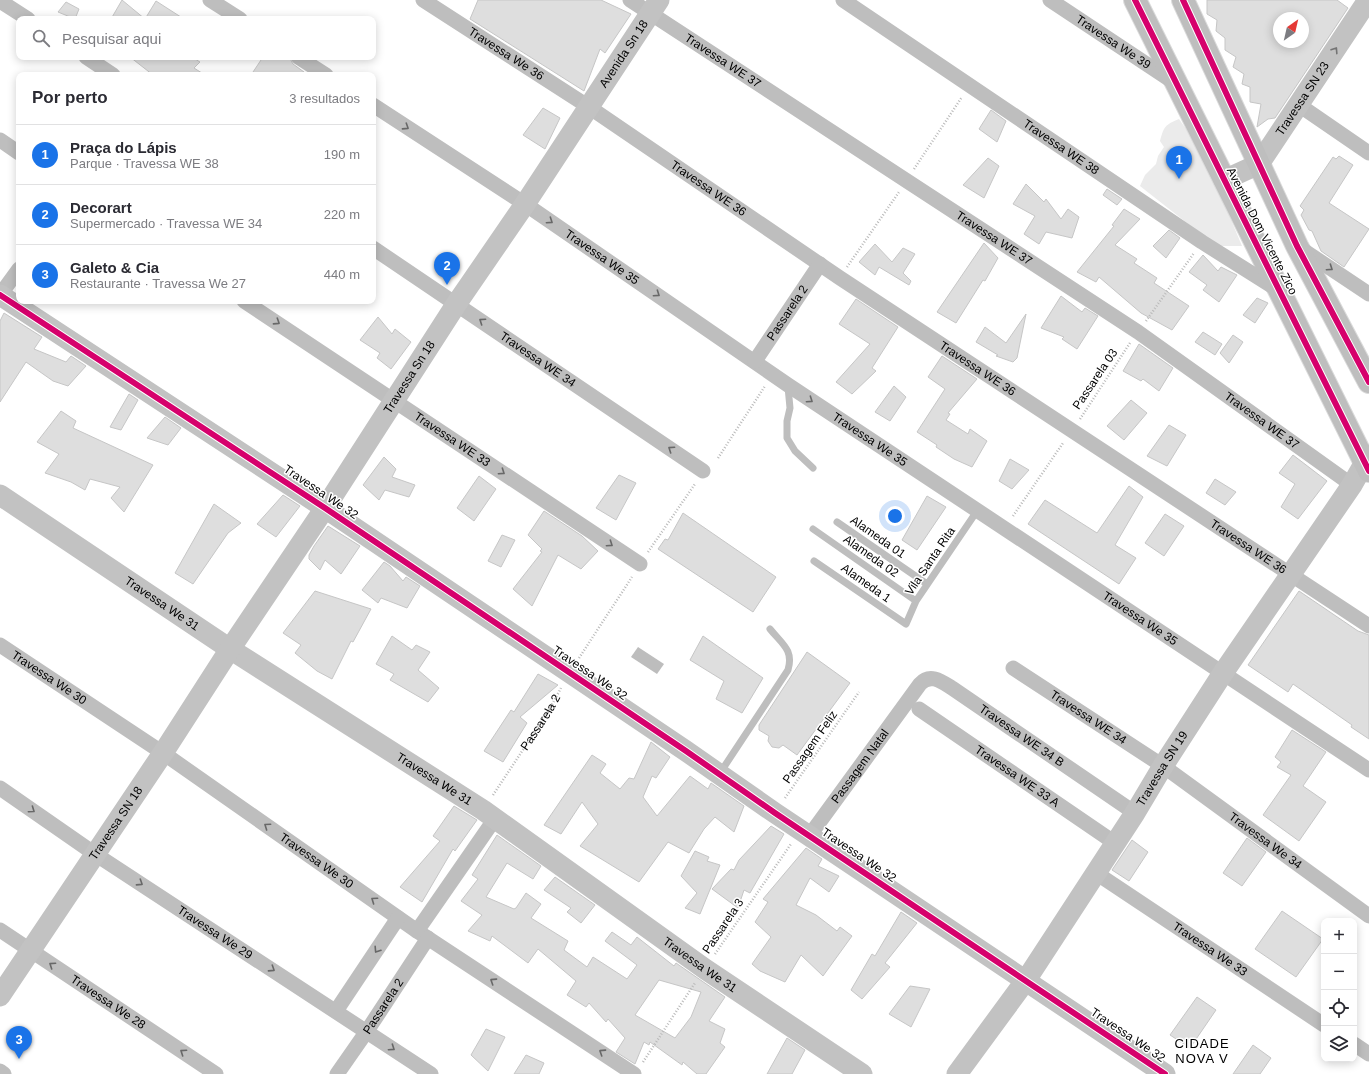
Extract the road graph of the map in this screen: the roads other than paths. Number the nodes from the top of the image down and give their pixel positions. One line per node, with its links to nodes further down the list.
1 (211, 0): 12 (street)
2 (423, 0): 20 (street, Travessa We 36)
3 (630, 0): 10 (street, Travessa WE 37)
4 (843, 0): 31 (street, Travessa WE 38)
5 (1050, 0): 17 (street, Travessa We 39)
6 (1135, 0): 17 (main road, Avenida Dom Vicente Zico)
7 (1183, 0): 24 (main road, Avenida Dom Vicente Zico)
8 (0, 1): 11 (street)
9 (1362, 5): 18 (street, Travessa SN 23, one-way to 9)
10 (655, 7): 20 (street, Avenida Sn 18); 43 (street, Travessa WE 37)
11 (23, 16)
12 (235, 16)
13 (90, 60): 15 (street)
14 (303, 60): 16 (street)
15 (108, 72)
16 (321, 72)
17 (1177, 84): 25 (main road, Avenida Dom Vicente Zico)
18 (1299, 105): 23 (street); 24 (street, Travessa SN 23)
19 (376, 107): 26 (street, Travessa We 35, one-way to 26)
20 (589, 107): 26 (street, Travessa Sn 18); 29 (street, Travessa WE 36)
21 (0, 140): 22 (street)
22 (16, 151)
23 (1369, 152)
24 (1259, 164): 25 (street); 27 (main road, Avenida Dom Vicente Zico)
25 (1224, 180): 31 (main road, Avenida Dom Vicente Zico)
26 (525, 204): 34 (street, Travessa Sn 18); 36 (street, Travessa We 35, one-way to 36)
27 (1297, 246): 32 (street, one-way to 32); 37 (main road, Avenida Dom Vicente Zico)
28 (376, 250): 34 (street, Travessa WE 34)
29 (820, 264): 36 (street, Passarela 2); 51 (street, Travessa WE 36)
30 (16, 273): 33 (street)
31 (1280, 291): 40 (main road, Avenida Dom Vicente Zico)
32 (1369, 294)
33 (0, 295): 45 (street, Travessa We 32)
34 (457, 303): 39 (street, Travessa Sn 18); 42 (street, Travessa WE 34, one-way to 34)
35 (249, 304): 39 (street, Travessa WE 33, one-way to 39)
36 (755, 361): 38 (street, Travessa We 35)
37 (1369, 382)
38 (788, 385): 41 (lane); 46 (street, Travessa We 35, one-way to 46)
39 (395, 400): 45 (street, Travessa Sn 18); 50 (street, Travessa WE 33, one-way to 50)
40 (1367, 463): 43 (street, Travessa SN 19)
41 (813, 468)
42 (703, 471)
43 (1352, 485): 51 (street, Travessa SN 19)
44 (0, 495): 58 (street, Travessa We 31)
45 (325, 508): 58 (street, Travessa Sn 18); 65 (street, Travessa We 32)
46 (977, 511): 52 (lane, Vila Santa Rita); 60 (street, Travessa We 35)
47 (837, 522): 52 (lane, Alameda 01)
48 (814, 529): 53 (lane, Alameda 02)
49 (814, 561): 54 (lane, Alameda 1)
50 (640, 564)
51 (1291, 575): 55 (street, Travessa WE 36); 60 (street, Travessa SN 19)
52 (927, 584): 53 (lane, Vila Santa Rita)
53 (916, 601): 54 (lane, Vila Santa Rita)
54 (904, 624)
55 (1369, 626)
56 (770, 629): 65 (lane)
57 (0, 645): 62 (street, Travessa We 30)
58 (230, 649): 62 (street, Travessa SN 18); 68 (street, Travessa We 31)
59 (1013, 668): 63 (street, Travessa WE 34)
60 (1223, 673): 63 (street, Travessa SN 19); 64 (street, Travessa We 35)
61 (915, 704): 67 (street, Travessa WE 34 B); 69 (street, Passagem Natal); 70 (street, Travessa WE 33 A)
62 (163, 753): 71 (street, Travessa SN 18); 74 (street, Travessa We 30, one-way to 62)
63 (1163, 766): 67 (street, Travessa SN 19); 73 (street, Travessa We 34)
64 (1369, 770)
65 (719, 774): 69 (street, Travessa We 32)
66 (0, 788): 71 (street, Travessa We 29, one-way to 71)
67 (1135, 813): 70 (street, Travessa SN 19)
68 (488, 815): 76 (street, Passarela 2); 91 (street, Travessa We 31)
69 (805, 832): 78 (street, Travessa We 32)
70 (1116, 843): 72 (street, Travessa SN 19)
71 (95, 854): 77 (street, Travessa SN 18); 80 (street, Travessa We 29, one-way to 80)
72 (1096, 873): 78 (street, Travessa SN 19); 81 (street, Travessa We 33)
73 (1369, 916)
74 (398, 918): 76 (street, Travessa We 30); 80 (street, one-way to 80)
75 (0, 930): 77 (street, Travessa We 28)
76 (423, 935): 82 (street, Passarela 2); 86 (street, Travessa We 30, one-way to 76)
77 (30, 950): 79 (street, Travessa SN 18); 88 (street, Travessa We 28, one-way to 77)
78 (1026, 980): 92 (street, Travessa SN 19); 93 (street, Travessa We 32)
79 (0, 996)
80 (336, 1011): 82 (street, Travessa We 29)
81 (1321, 1022)
82 (367, 1031): 89 (street, Passarela 2); 90 (street, Travessa We 29, one-way to 90)
83 (1357, 1046): 84 (street)
84 (1369, 1054)
85 (0, 1071): 87 (street)
86 (637, 1071)
87 (4, 1074)
88 (216, 1074)
89 (337, 1074)
90 (431, 1074)
91 (862, 1074)
92 (957, 1074)
93 (1165, 1074)

